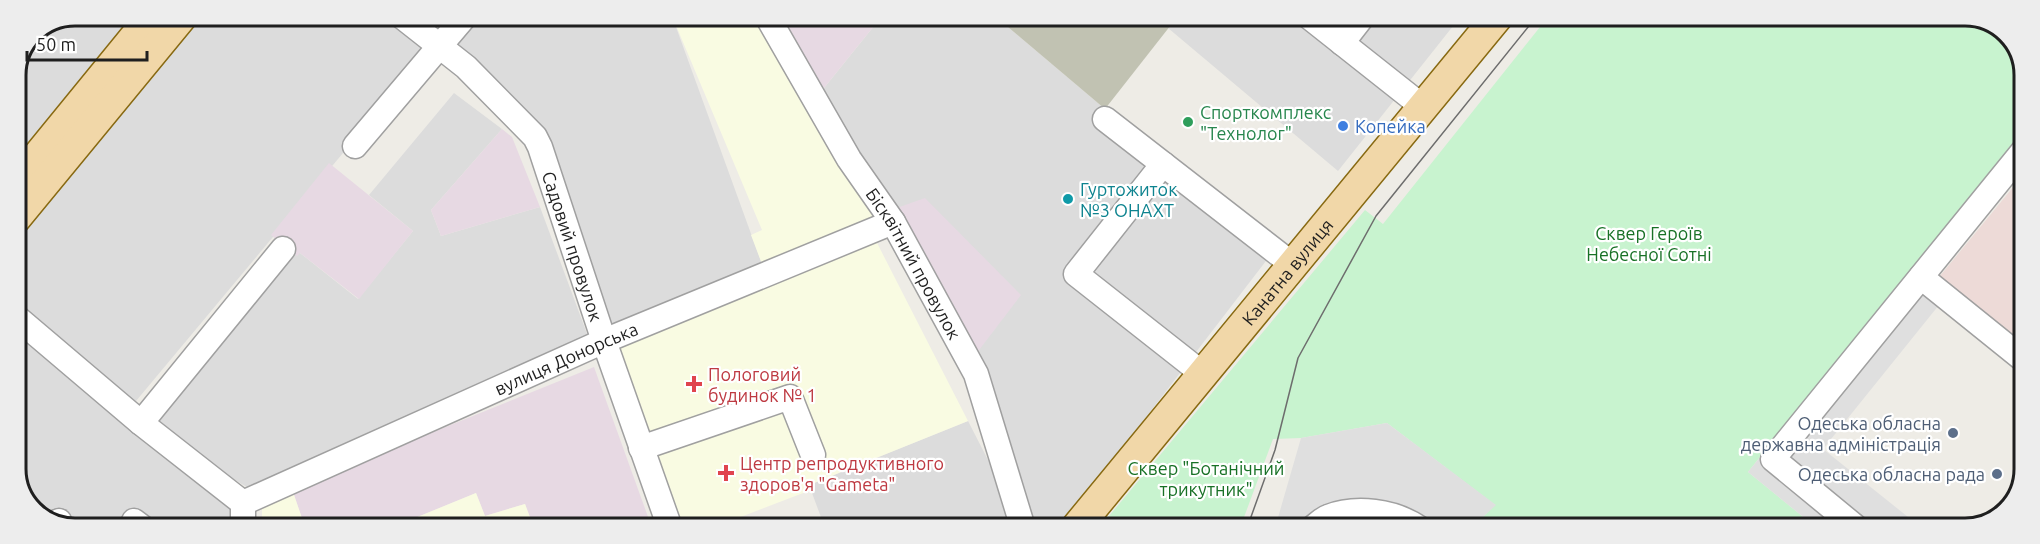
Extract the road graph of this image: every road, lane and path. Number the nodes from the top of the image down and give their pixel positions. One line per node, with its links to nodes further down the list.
1 (144, 26): 16 (main road)
2 (174, 26): 17 (main road)
3 (414, 26): 10 (street, Садовий провулок)
4 (457, 26): 10 (street)
5 (772, 26): 18 (street, Бісквітний провулок)
6 (1321, 26): 9 (street)
7 (1355, 26): 9 (street)
8 (1490, 26): 11 (main road, Канатна вулиця)
9 (1342, 43): 11 (street)
10 (440, 46): 13 (street); 23 (street, Садовий провулок)
11 (1424, 107): 20 (main road, Канатна вулиця)
12 (1105, 119): 15 (street)
13 (356, 146)
14 (2014, 163): 21 (street)
15 (1163, 164): 20 (street); 25 (street)
16 (26, 171)
17 (26, 206)
18 (893, 222): 23 (street, вулиця Донорська); 32 (street, Бісквітний провулок)
19 (283, 249): 26 (street)
20 (1293, 265): 25 (main road, Канатна вулиця)
21 (1921, 277): 24 (street); 36 (street)
22 (26, 325): 26 (street)
23 (604, 341): 27 (street, Садовий провулок); 29 (street, вулиця Донорська)
24 (2014, 348)
25 (1203, 374): 33 (main road, Канатна вулиця)
26 (141, 423): 29 (street)
27 (641, 448): 28 (street); 31 (street, Садовий провулок)
28 (813, 455)
29 (243, 503): 30 (street)
30 (243, 518)
31 (666, 518)
32 (1020, 518)
33 (1084, 518)
34 (1326, 518): 35 (street)
35 (1397, 518)
36 (1845, 518)

